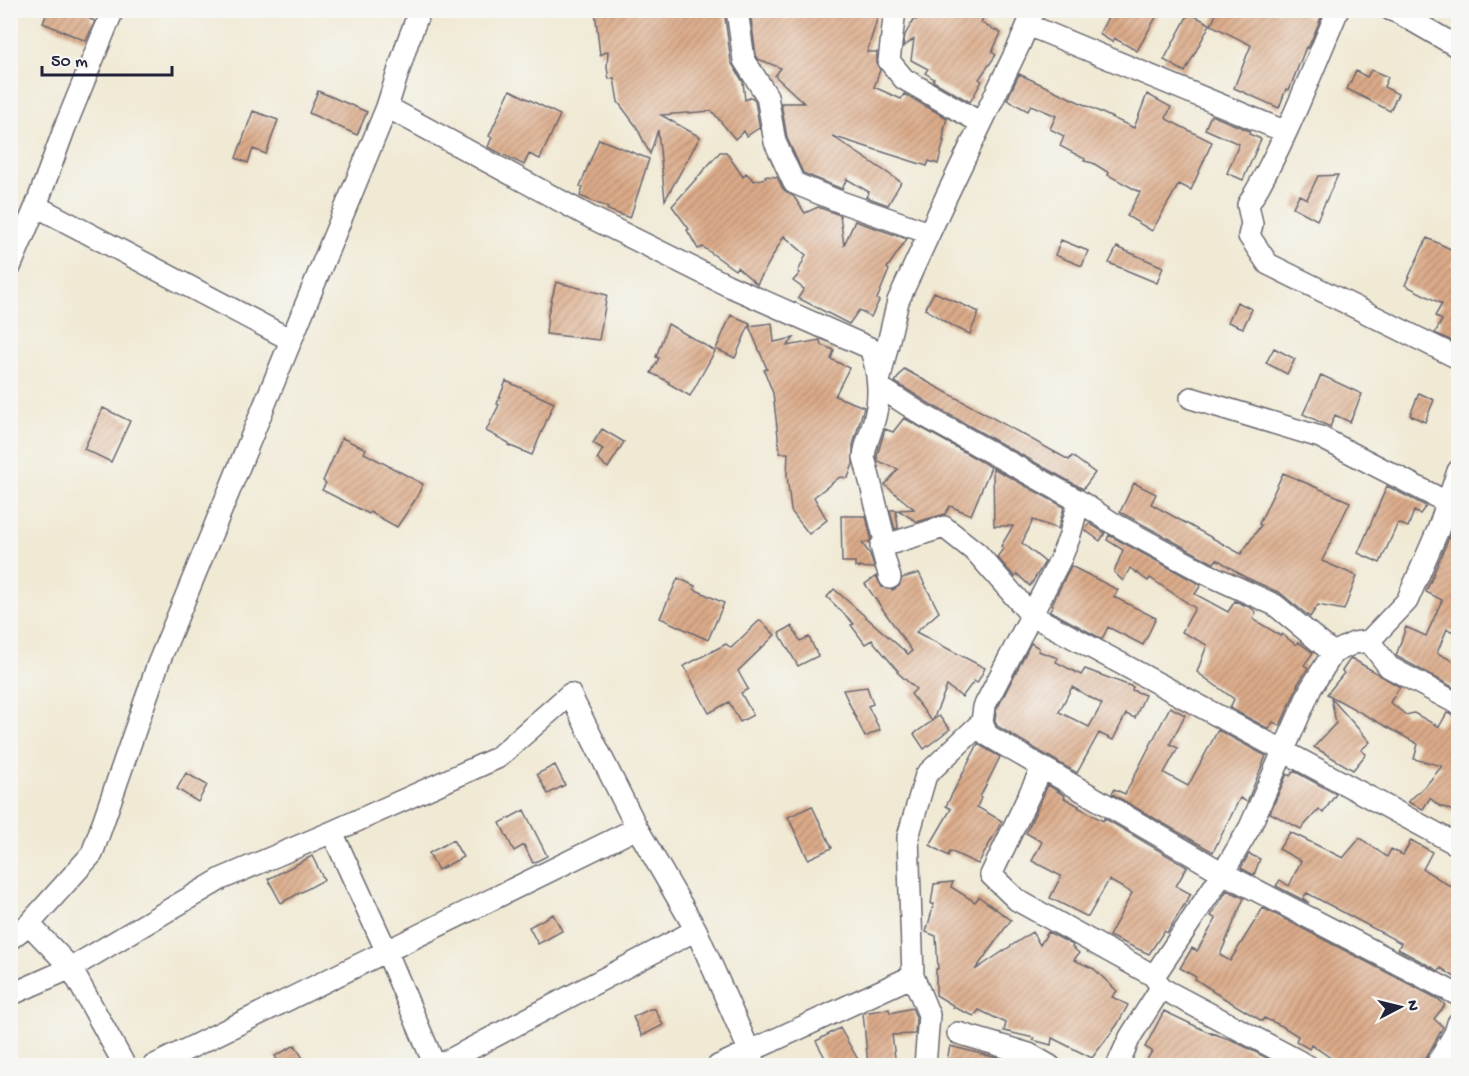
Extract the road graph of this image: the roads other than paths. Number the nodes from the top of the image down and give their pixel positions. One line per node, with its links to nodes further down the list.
1 (113, 10): 12 (street)
2 (420, 10): 9 (street)
3 (737, 10): 13 (street)
4 (895, 10): 10 (street)
5 (1338, 10): 11 (street)
6 (1396, 11): 8 (street)
7 (1031, 18): 10 (street); 11 (street)
8 (1458, 47)
9 (387, 107): 15 (street); 17 (street)
10 (981, 123): 13 (street)
11 (1286, 132): 16 (street)
12 (36, 206): 14 (street); 15 (street)
13 (929, 233): 17 (street)
14 (10, 267)
15 (291, 340): 35 (street)
16 (1458, 358)
17 (878, 386): 20 (street); 22 (street)
18 (1191, 398): 21 (street)
19 (1458, 471): 21 (street)
20 (1079, 501): 24 (street); 26 (street)
21 (1453, 505): 25 (street)
22 (886, 545): 23 (street); 24 (street)
23 (890, 578)
24 (1031, 615): 28 (street); 29 (street)
25 (1369, 641): 26 (street); 27 (street)
26 (1332, 653): 29 (street)
27 (1458, 704)
28 (982, 722): 30 (street); 40 (street)
29 (1285, 750): 33 (street); 34 (street)
30 (1042, 768): 34 (street); 41 (street)
31 (637, 828): 32 (street); 36 (street); 38 (street)
32 (332, 832): 38 (street); 39 (street)
33 (1458, 845)
34 (1222, 873): 41 (street); 43 (street)
35 (29, 924): 37 (street); 39 (street)
36 (696, 930): 46 (street); 49 (street)
37 (10, 939)
38 (386, 950): 48 (street); 49 (street)
39 (71, 968): 42 (street); 47 (street)
40 (913, 976): 46 (street); 51 (street)
41 (1157, 982): 53 (street); 54 (street)
42 (10, 995)
43 (1458, 995)
44 (1458, 1023): 55 (street)
45 (958, 1033): 52 (street)
46 (752, 1059): 50 (street)
47 (124, 1065)
48 (153, 1065)
49 (436, 1065)
50 (718, 1065)
51 (925, 1065)
52 (1050, 1065)
53 (1117, 1065)
54 (1308, 1065)
55 (1436, 1065)

